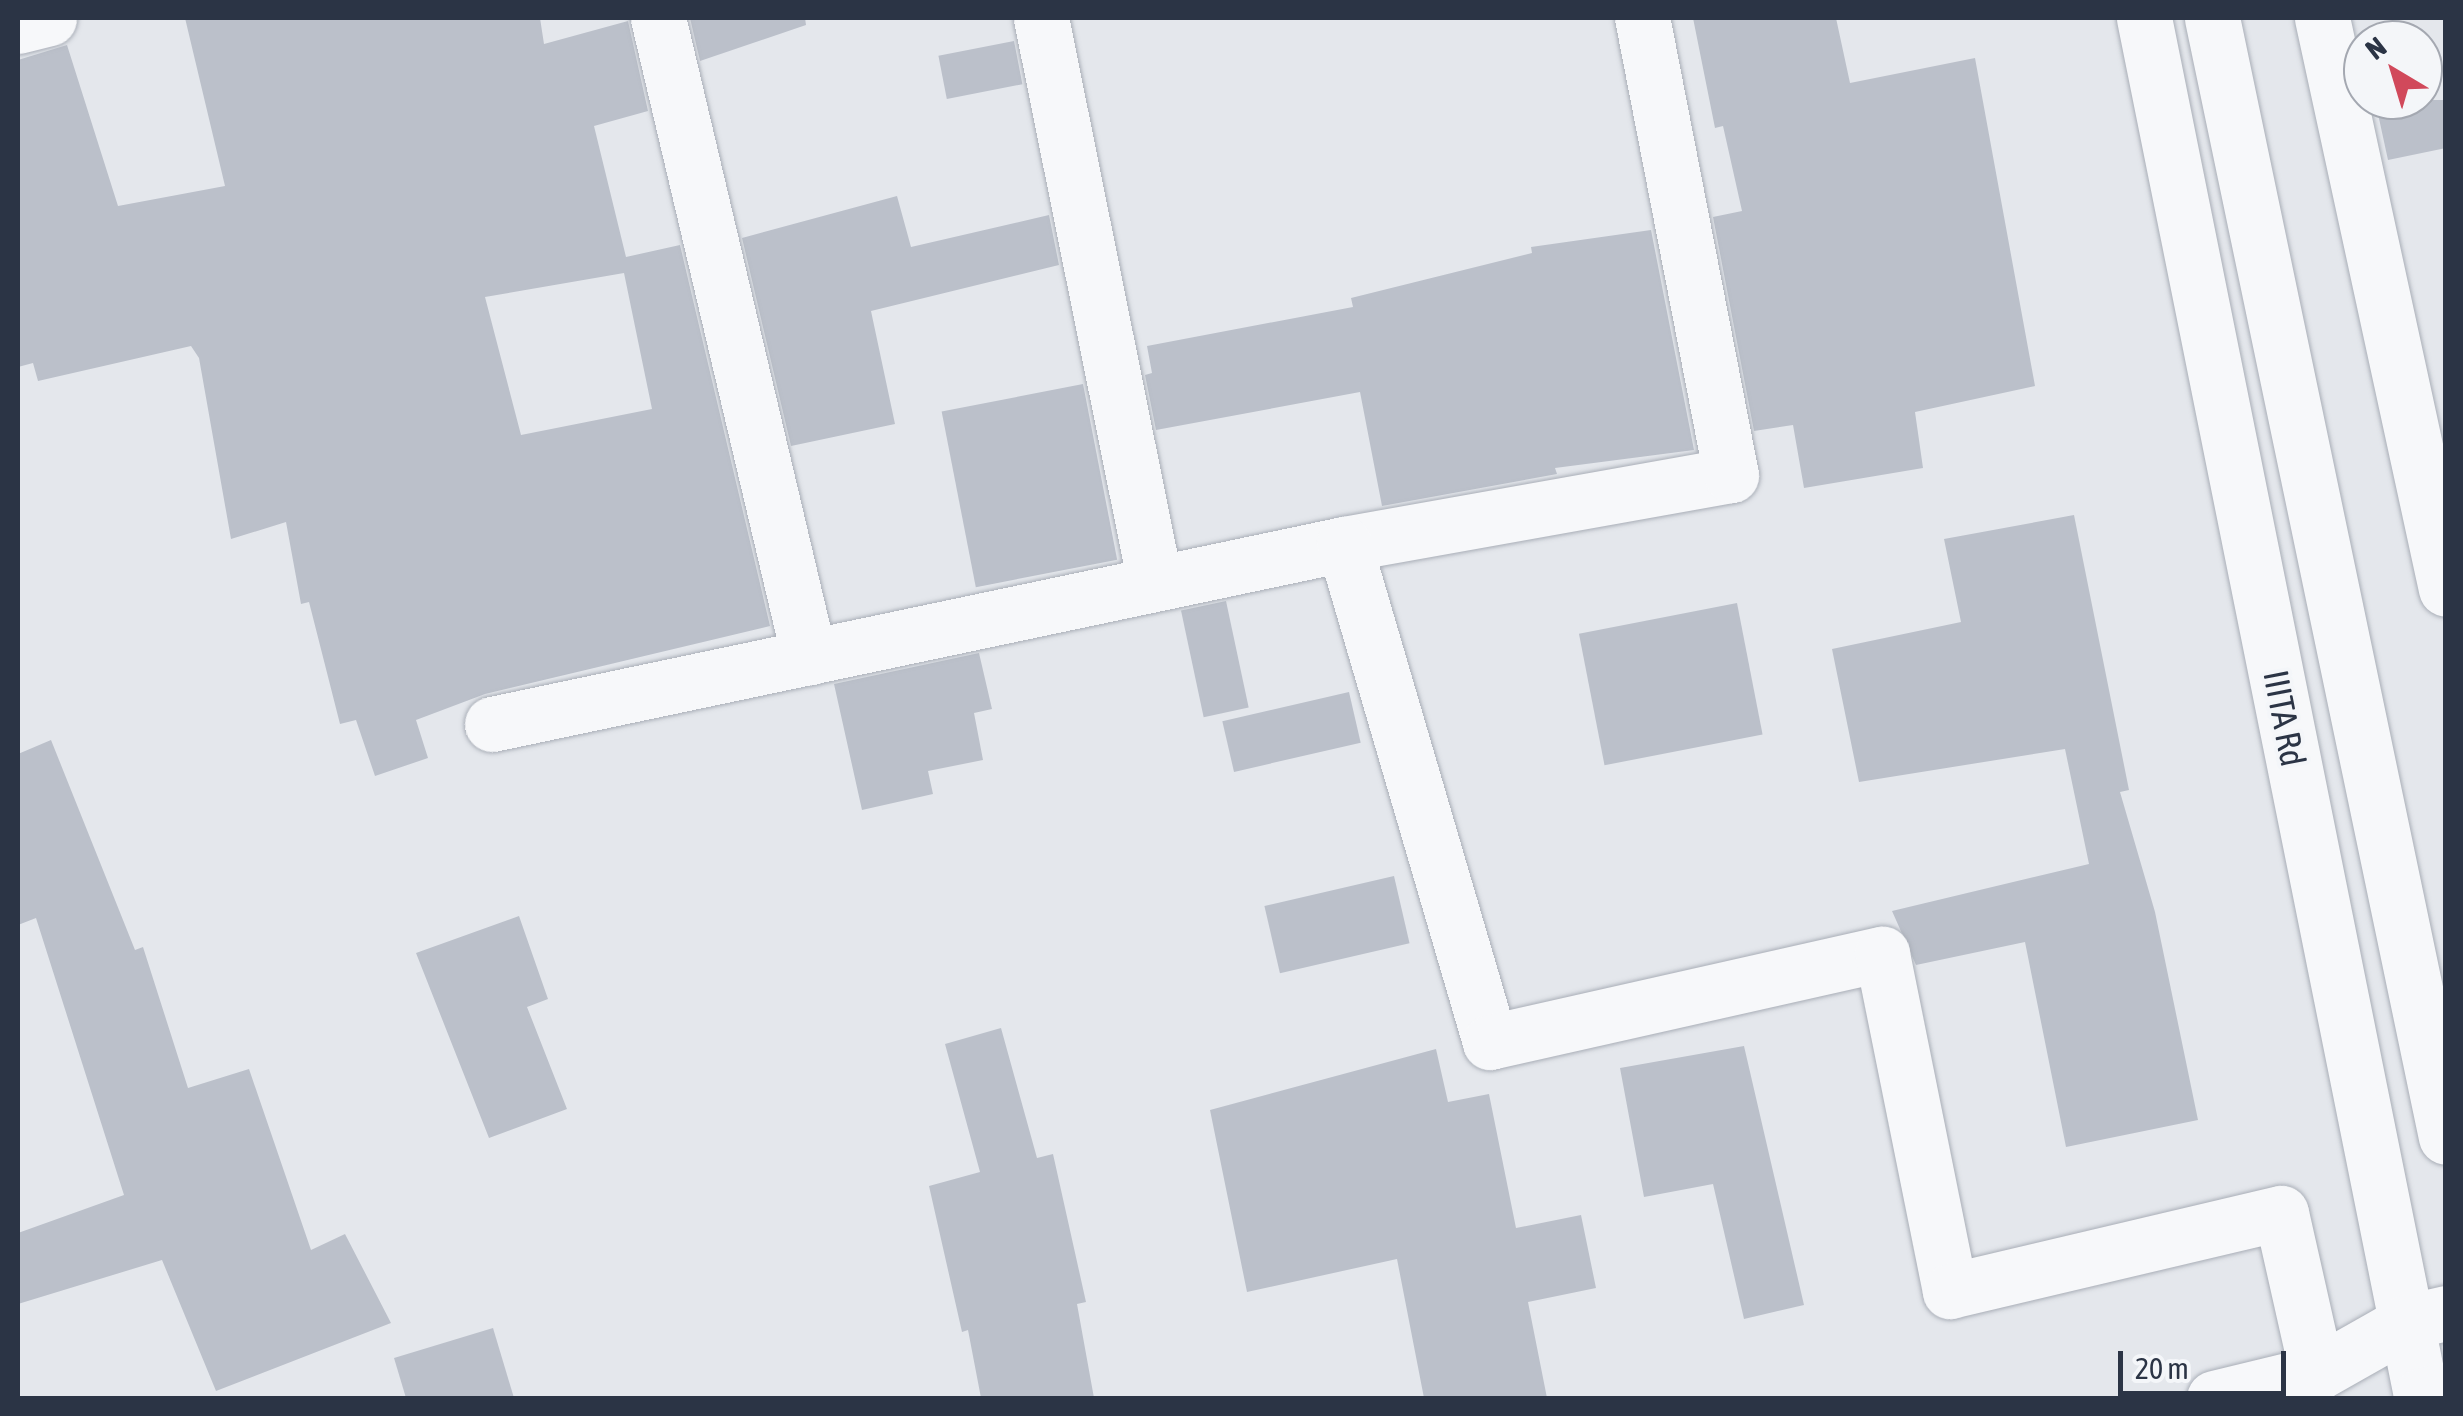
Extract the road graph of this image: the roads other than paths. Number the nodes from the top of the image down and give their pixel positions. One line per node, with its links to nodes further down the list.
1 (49, 18): 8 (street)
2 (658, 18): 12 (street)
3 (1041, 18): 10 (street)
4 (1642, 18): 9 (street)
5 (2144, 18): 15 (street, IIITA Rd)
6 (2212, 18): 14 (street, IIITA Rd)
7 (2322, 18): 11 (street)
8 (18, 26)
9 (1344, 544): 10 (street); 16 (street)
10 (1155, 583): 12 (street)
11 (2446, 589)
12 (809, 656): 13 (street)
13 (492, 724)
14 (2446, 1137)
15 (2426, 1318): 16 (street); 17 (street, IIITA Rd)
16 (2316, 1374): 17 (street); 18 (street)
17 (2433, 1392)
18 (2214, 1398)

